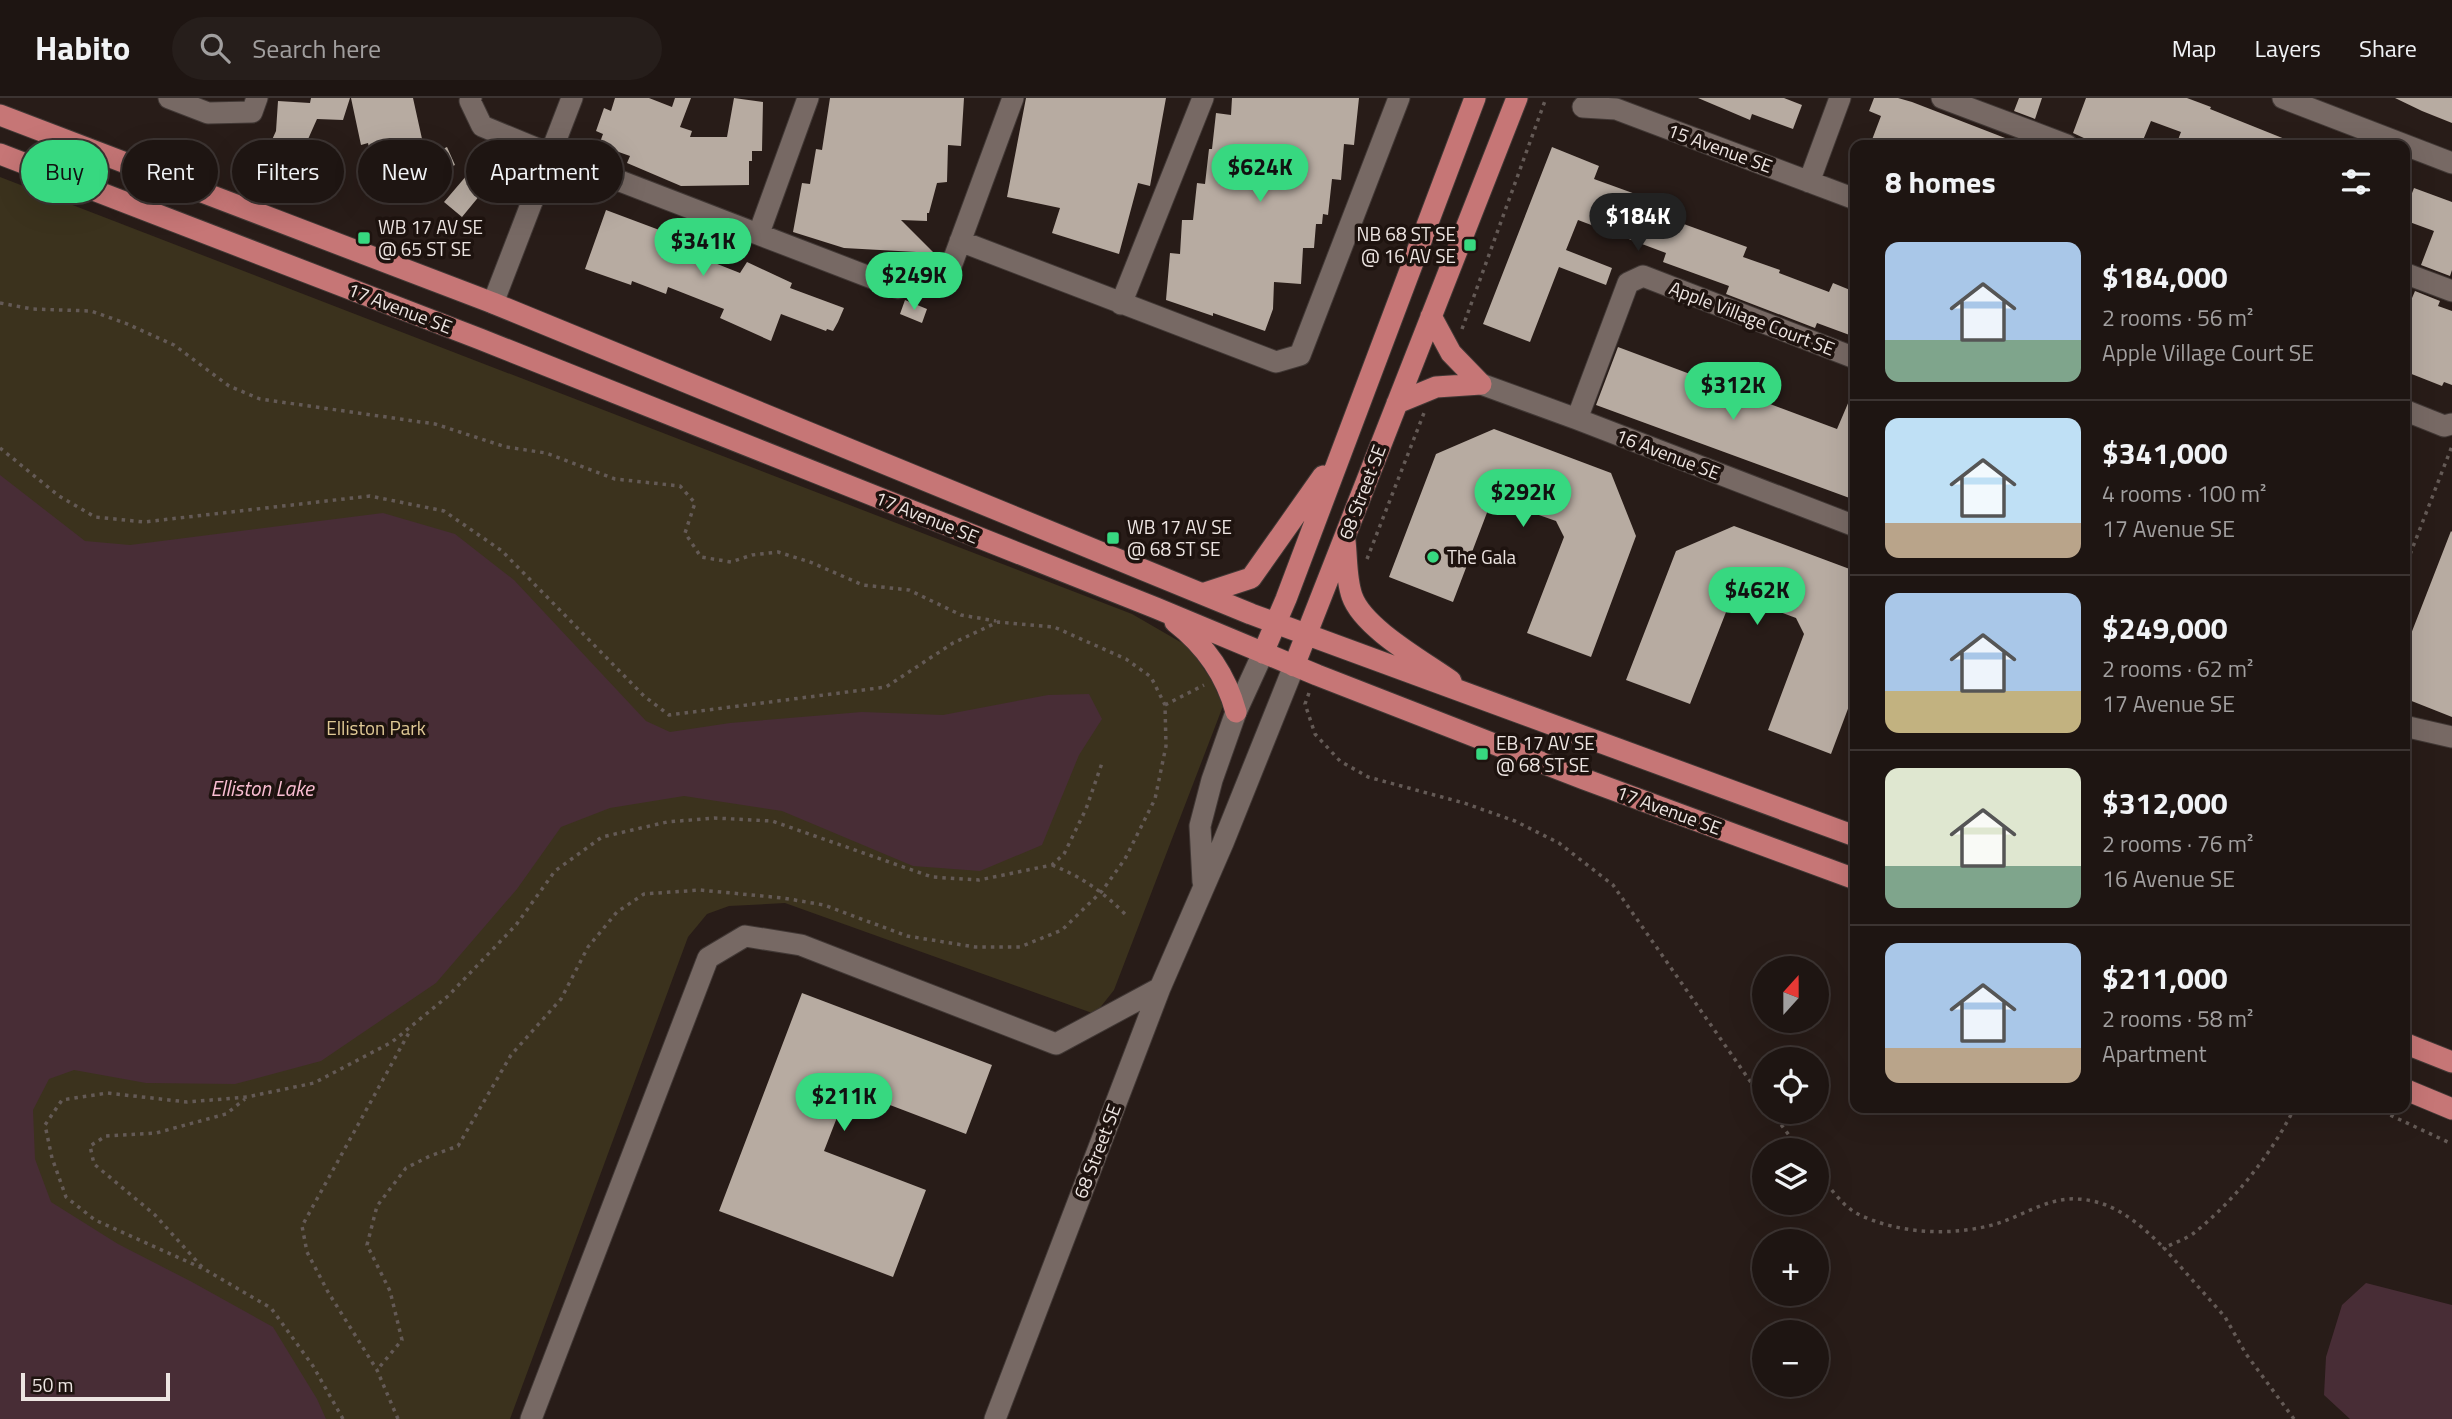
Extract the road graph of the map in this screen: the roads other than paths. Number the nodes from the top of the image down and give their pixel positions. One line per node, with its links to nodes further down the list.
1 (169, 98): 2 (street)
2 (257, 98)
3 (471, 98): 16 (street)
4 (572, 98): 17 (street)
5 (808, 98): 27 (street)
6 (1013, 98): 28 (street)
7 (1203, 98): 32 (street)
8 (1399, 98): 32 (street)
9 (1475, 98): 41 (main road, 68 Street SE)
10 (1517, 98): 33 (main road, 68 Street SE)
11 (1840, 98): 24 (street)
12 (1942, 98): 18 (street)
13 (2283, 98): 19 (street)
14 (1583, 107): 24 (street, 15 Avenue SE)
15 (0, 115): 31 (main road, 17 Avenue SE)
16 (516, 140)
17 (556, 140)
18 (2054, 140)
19 (2392, 140)
20 (2410, 147): 22 (street)
21 (0, 154): 34 (main road, 17 Avenue SE)
22 (2452, 163)
23 (623, 182): 27 (street)
24 (1809, 182): 25 (street, 15 Avenue SE)
25 (1850, 197)
26 (531, 203): 31 (street)
27 (759, 233): 28 (street)
28 (960, 241): 32 (street)
29 (2410, 275): 30 (street)
30 (2452, 291)
31 (493, 303): 34 (main road); 44 (main road, 17 Avenue SE)
32 (1121, 304)
33 (1431, 316): 36 (main road); 37 (main road, 68 Street SE)
34 (480, 339): 45 (main road, 17 Avenue SE)
35 (1850, 356): 39 (street, Apple Village Court SE)
36 (1481, 384): 37 (main road); 39 (street, 16 Avenue SE)
37 (1397, 403): 43 (main road, 68 Street SE)
38 (2410, 412): 40 (street)
39 (1577, 419): 42 (street, 16 Avenue SE)
40 (2452, 424)
41 (1342, 448): 44 (main road); 46 (main road, 68 Street SE)
42 (1850, 524)
43 (1345, 535): 47 (main road, 68 Street SE); 50 (main road)
44 (1202, 594): 46 (main road, 17 Avenue SE)
45 (1156, 608): 48 (main road, 17 Avenue SE); 51 (main road)
46 (1275, 623): 47 (main road, 17 Avenue SE); 48 (main road, 68 Street SE)
47 (1307, 634): 49 (main road, 68 Street SE); 50 (main road, 17 Avenue SE)
48 (1263, 653): 49 (main road, 17 Avenue SE); 51 (street, 68 Street SE)
49 (1294, 666): 55 (main road, 17 Avenue SE); 56 (street, 68 Street SE)
50 (1477, 698): 54 (main road, 17 Avenue SE)
51 (1236, 712): 56 (street, 68 Street SE)
52 (2410, 727): 53 (street)
53 (2452, 737)
54 (1850, 834)
55 (1850, 876)
56 (1203, 884): 57 (street, 68 Street SE)
57 (1160, 988): 62 (street); 63 (street, 68 Street SE)
58 (2410, 1044): 59 (main road)
59 (2452, 1062)
60 (2410, 1092): 61 (main road)
61 (2452, 1109)
62 (531, 1419)
63 (995, 1419)

